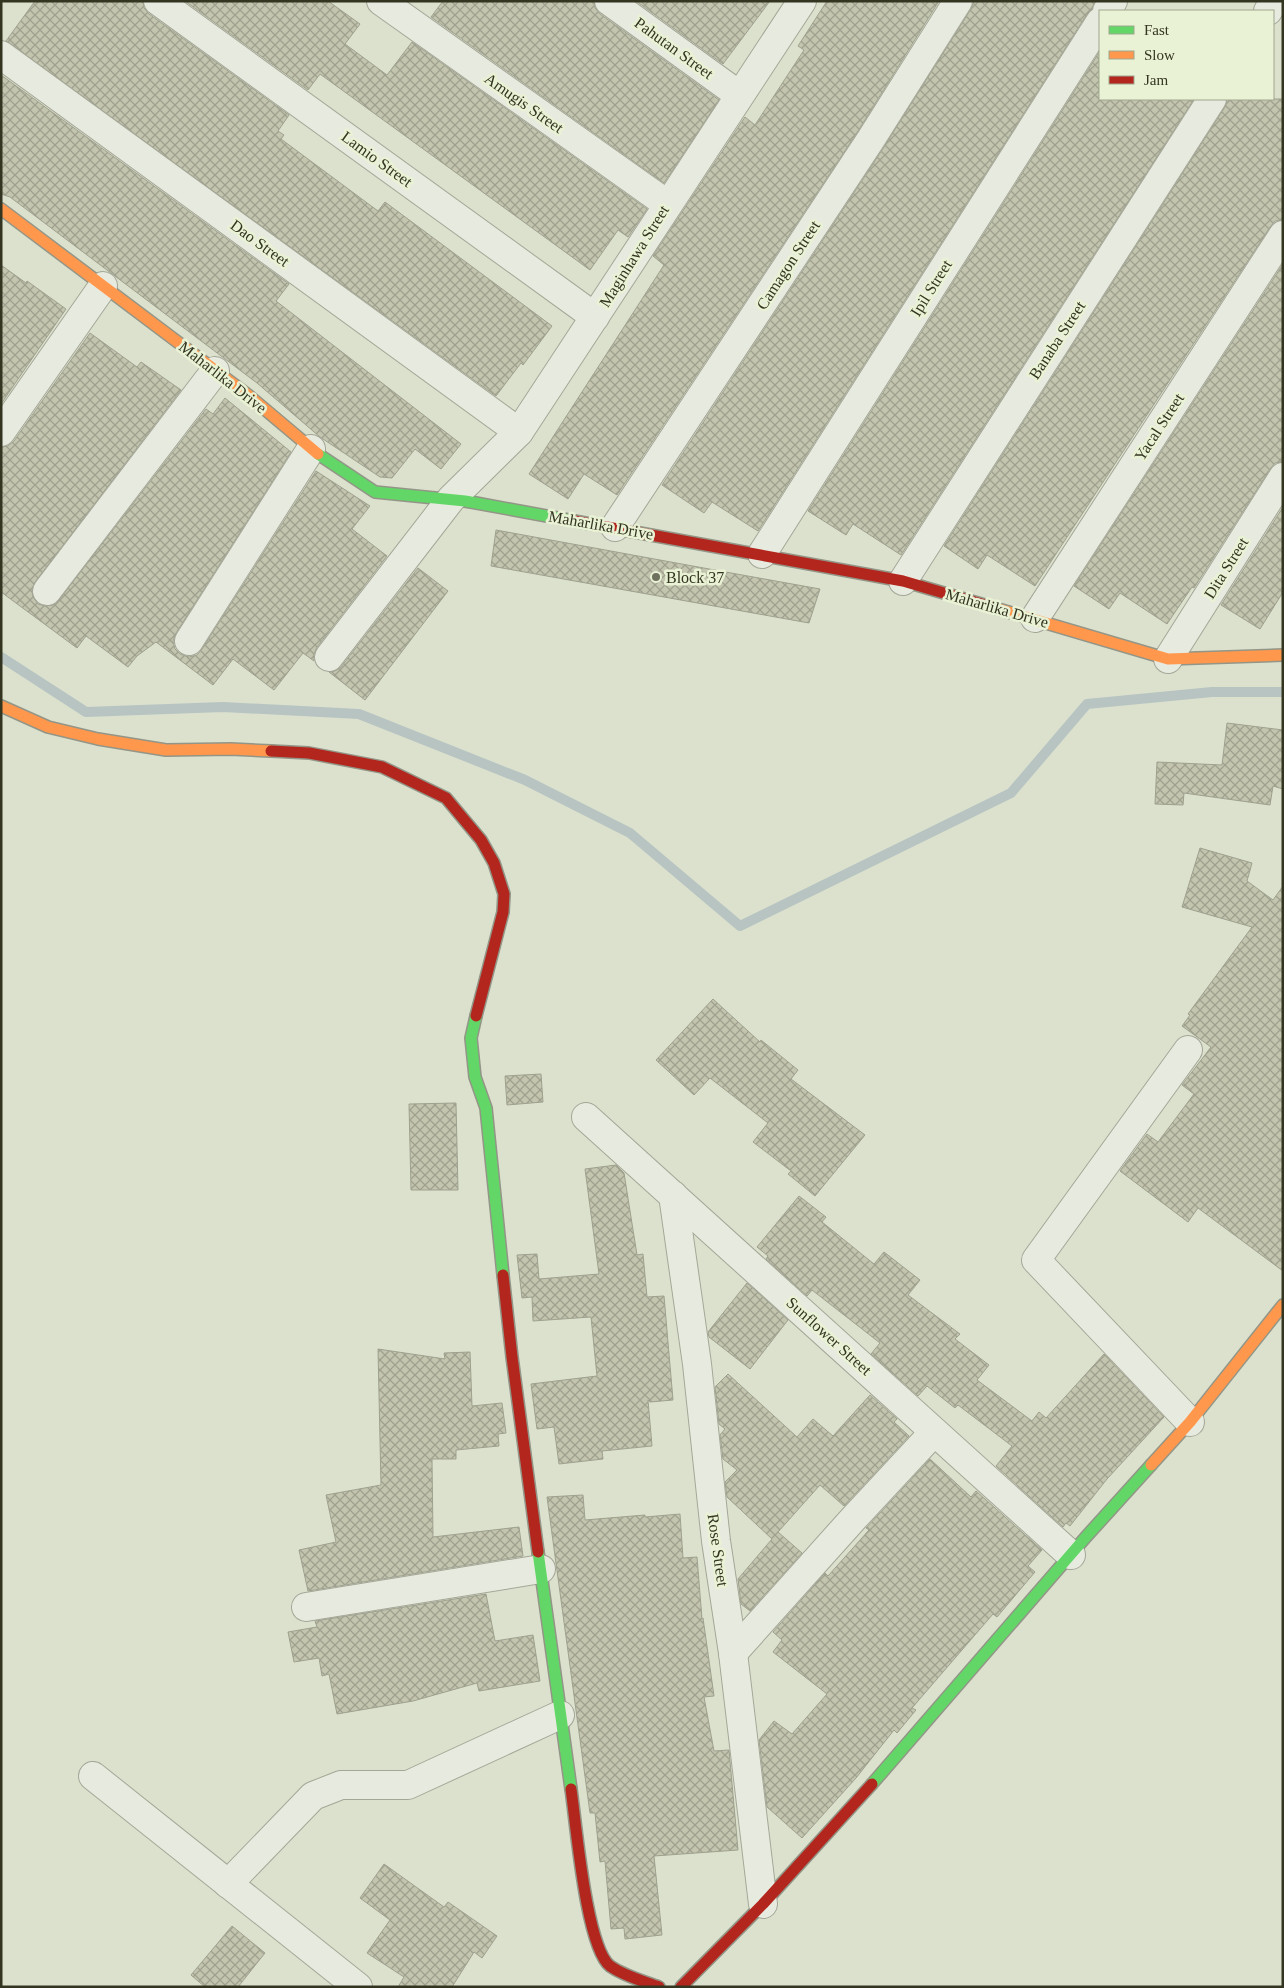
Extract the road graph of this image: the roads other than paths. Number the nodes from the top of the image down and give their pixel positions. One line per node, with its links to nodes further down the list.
1 (158, 1): 14 (street, Lamio Street)
2 (381, 1): 10 (street, Amugis Street)
3 (609, 1): 8 (street, Pahutan Street)
4 (802, 1): 8 (street, Maginhawa Street)
5 (958, 1): 21 (street, Camagon Street)
6 (1099, 24): 22 (street, Ipil Street)
7 (1, 55): 17 (street, Dao Street)
8 (739, 95): 10 (street, Maginhawa Street)
9 (1211, 100): 23 (street, Banaba Street)
10 (667, 204): 14 (street, Maginhawa Street)
11 (1, 209): 13 (street, Maharlika Drive)
12 (1283, 235): 25 (street, Yacal Street)
13 (103, 286): 15 (street, Maharlika Drive); 16 (street)
14 (596, 317): 17 (street, Maginhawa Street)
15 (215, 371): 18 (street, Maharlika Drive); 24 (street)
16 (1, 432)
17 (518, 432): 20 (street, Maginhawa Street)
18 (311, 449): 20 (street, Maharlika Drive); 26 (street)
19 (1283, 477): 29 (street, Dita Street)
20 (451, 499): 21 (street, Maharlika Drive); 28 (street, Maginhawa Street)
21 (615, 528): 22 (street, Maharlika Drive)
22 (762, 554): 23 (street, Maharlika Drive)
23 (903, 581): 25 (street, Maharlika Drive)
24 (47, 591)
25 (1035, 618): 29 (street, Maharlika Drive)
26 (188, 642)
27 (1283, 654): 29 (street, Maharlika Drive)
28 (329, 657)
29 (1168, 659)
30 (1, 706): 38 (street)
31 (1188, 1050): 35 (street)
32 (586, 1118): 33 (street, Sunflower Street)
33 (673, 1195): 36 (street, Sunflower Street); 40 (street, Rose Street)
34 (1283, 1304): 35 (street)
35 (1190, 1422): 37 (street)
36 (934, 1432): 37 (street, Sunflower Street); 40 (street)
37 (1071, 1555): 44 (street)
38 (541, 1569): 39 (street); 41 (street)
39 (306, 1607)
40 (733, 1653): 44 (street, Rose Street)
41 (560, 1715): 43 (street); 46 (street)
42 (93, 1776): 43 (street)
43 (228, 1884): 45 (street)
44 (762, 1904): 47 (street)
45 (358, 1987)
46 (658, 1987)
47 (681, 1987)

